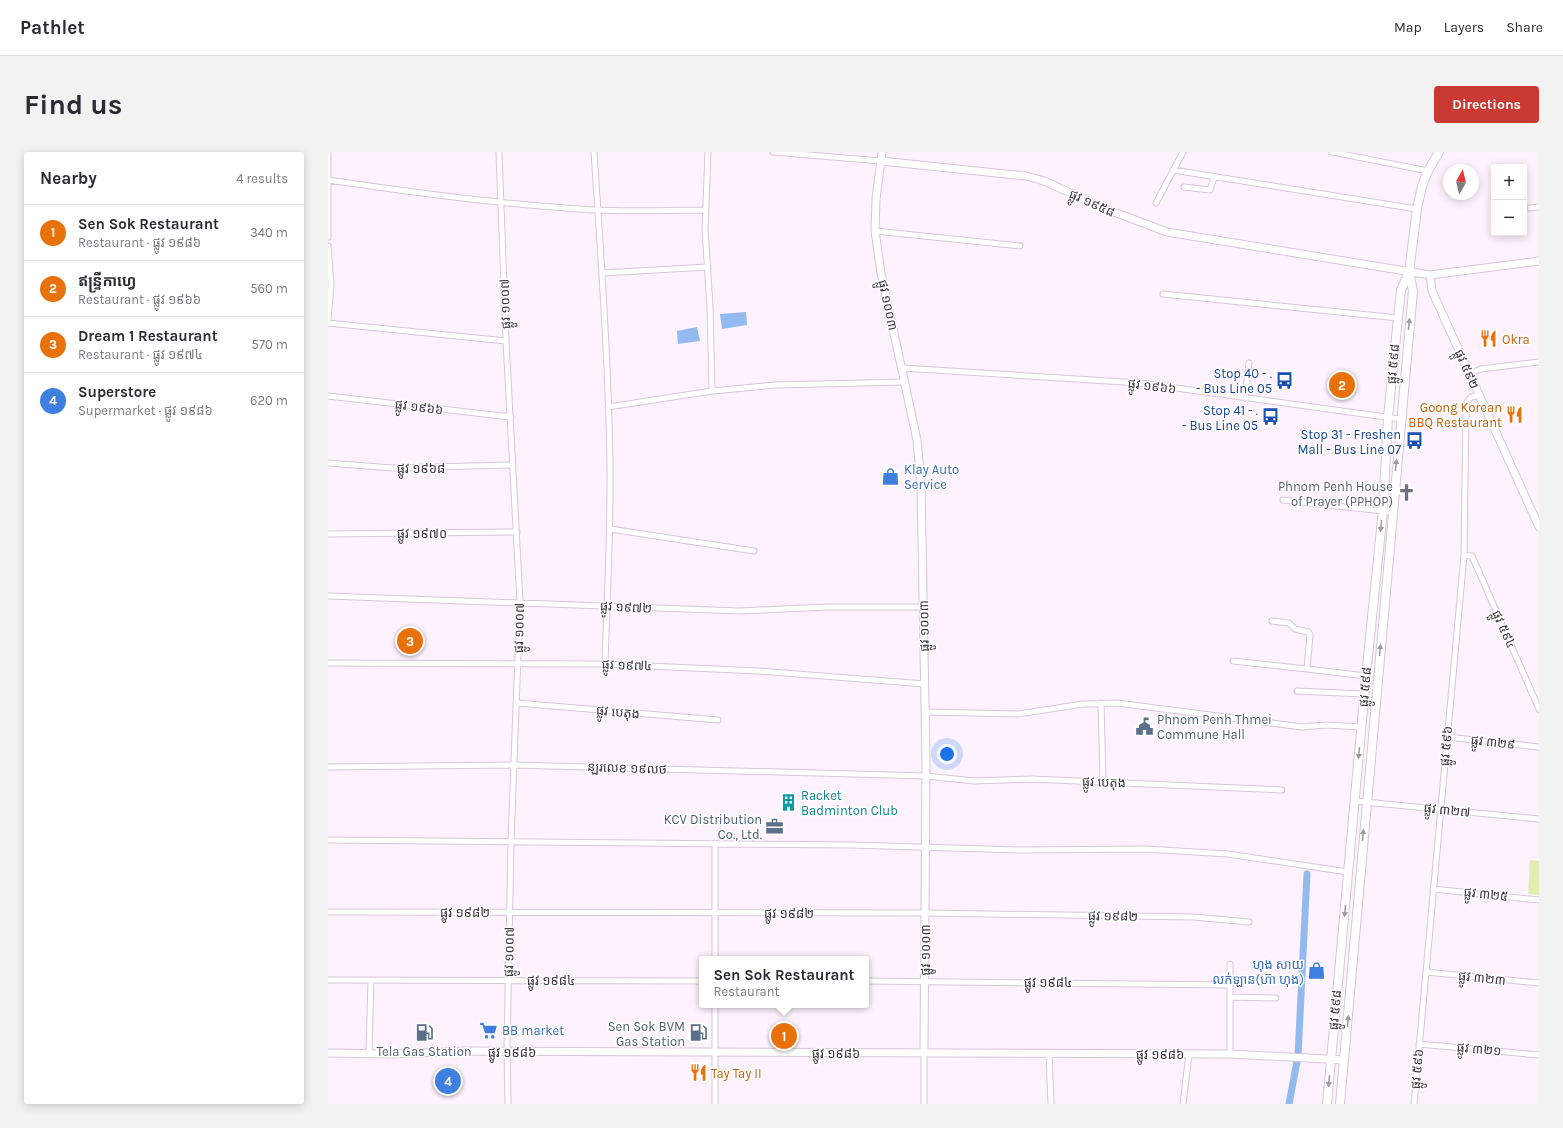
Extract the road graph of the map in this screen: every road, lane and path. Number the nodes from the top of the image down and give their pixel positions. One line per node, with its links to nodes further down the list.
1 (328, 152): 14 (street)
2 (500, 152): 16 (street, ផ្លូវ ១០០៧)
3 (594, 152): 22 (street)
4 (708, 152): 23 (street)
5 (773, 152): 10 (street, ផ្លូវ ១៩៥៨)
6 (882, 152): 10 (street, ផ្លូវ ១០០៣)
7 (1183, 152): 11 (street)
8 (1332, 152): 12 (street)
9 (1439, 152): 12 (main road, ផ្លូវ ៥៩៨)
10 (881, 162): 24 (street, ផ្លូវ ១០០៣); 30 (street, ផ្លូវ ១៩៥៨)
11 (1173, 170): 13 (street); 17 (street)
12 (1428, 171): 21 (main road, ផ្លូវ ៥៩៨)
13 (1214, 178): 15 (street); 21 (street)
14 (328, 180): 16 (street); 18 (street)
15 (1184, 188)
16 (501, 203): 22 (street); 37 (street, ផ្លូវ ១០០៧)
17 (1156, 203)
18 (328, 205): 25 (street)
19 (1539, 207): 20 (street)
20 (1530, 208)
21 (1418, 209): 30 (main road, ផ្លូវ ៥៩៨)
22 (598, 210): 23 (street); 31 (street)
23 (705, 210): 29 (street)
24 (875, 231): 27 (street); 40 (street, ផ្លូវ ១០០៣)
25 (328, 238)
26 (328, 246): 35 (street)
27 (1020, 246)
28 (1539, 261): 32 (street, ផ្លូវ ១៩៥៨)
29 (708, 267): 31 (street); 43 (street)
30 (1409, 272): 32 (street, ផ្លូវ ១៩៥៨); 34 (main road, ផ្លូវ ៥៩៨); 50 (main road, ផ្លូវ ៥៩៨, one-way to 30)
31 (602, 273): 47 (street)
32 (1430, 275): 41 (street, ផ្លូវ ៥៩២)
33 (1163, 294): 34 (street)
34 (1398, 318): 49 (main road, ផ្លូវ ៥៩៨)
35 (328, 320)
36 (328, 323): 37 (street)
37 (506, 341): 48 (street, ផ្លូវ ១០០៧)
38 (1249, 362): 46 (street)
39 (1539, 362): 41 (street)
40 (902, 368): 42 (street, ផ្លូវ ១០០៣); 46 (street, ផ្លូវ ១៩៦៦)
41 (1469, 374): 44 (street, ផ្លូវ ៥៩២)
42 (904, 382): 43 (street); 65 (street, ផ្លូវ ១០០៣)
43 (712, 391): 47 (street)
44 (1479, 395): 56 (street, ផ្លូវ ៥៩២); 61 (street, ផ្លូវ ៥៩៦)
45 (328, 396): 48 (street, ផ្លូវ ១៩៦៦)
46 (1245, 398): 49 (street, ផ្លូវ ១៩៦៦)
47 (608, 407): 57 (street)
48 (511, 417): 52 (street, ផ្លូវ ១០០៧)
49 (1388, 417): 50 (street, ផ្លូវ ១៩៦៦); 54 (main road, ផ្លូវ ៥៩៨)
50 (1400, 419): 55 (main road, ផ្លូវ ៥៩៨, one-way to 50)
51 (328, 463): 52 (street, ផ្លូវ ១៩៦៨)
52 (513, 465): 58 (street, ផ្លូវ ១០០៧)
53 (1283, 500): 54 (street)
54 (1383, 510): 55 (street); 72 (main road, ផ្លូវ ៥៩៨, one-way to 72)
55 (1392, 512): 90 (main road, ផ្លូវ ៥៩៨, one-way to 55)
56 (1539, 527)
57 (610, 529): 60 (street); 64 (street)
58 (517, 532): 59 (street, ផ្លូវ ១៩៧០); 63 (street, ផ្លូវ ១០០៧)
59 (328, 534)
60 (754, 551)
61 (1464, 556): 78 (street, ផ្លូវ ៥៩៤); 82 (street, ផ្លូវ ៥៩៦)
62 (328, 596): 63 (street, ផ្លូវ ១៩៧២)
63 (520, 602): 64 (street, ផ្លូវ ១៩៧២); 69 (street, ផ្លូវ ១០០៧)
64 (606, 605): 65 (street, ផ្លូវ ១៩៧២); 70 (street)
65 (924, 608): 73 (street, ផ្លូវ ១០០៣)
66 (1272, 621): 71 (street)
67 (1233, 661): 71 (street)
68 (328, 663): 69 (street, ផ្លូវ ១៩៧៤)
69 (519, 663): 70 (street, ផ្លូវ ១៩៧៤); 76 (street, ផ្លូវ ១០០៧)
70 (606, 664): 73 (street, ផ្លូវ ១៩៧៤)
71 (1307, 669): 72 (street)
72 (1366, 676): 75 (main road, ផ្លូវ ៥៩៨)
73 (925, 684): 79 (street, ផ្លូវ ១០០៣)
74 (1297, 692): 75 (street)
75 (1364, 694): 81 (main road, ផ្លូវ ៥៩៨)
76 (517, 703): 80 (street, ផ្លូវ បេតុង); 84 (street, ផ្លូវ ១០០៧)
77 (1101, 703): 79 (street); 81 (street); 87 (street)
78 (1539, 708)
79 (925, 712): 86 (street, ផ្លូវ ១០០៣)
80 (718, 720)
81 (1361, 727): 89 (main road, ផ្លូវ ៥៩៨, one-way to 89)
82 (1447, 737): 83 (street, ផ្លូវ ៣២៩); 91 (street, ផ្លូវ ៥៩៦)
83 (1539, 747)
84 (514, 765): 85 (street, ន្ឡរលេខ ១៩លថ); 86 (street, ន្ឡរលេខ ១៩លថ); 94 (street, ផ្លូវ ១០០៧)
85 (328, 767)
86 (926, 776): 87 (street, ផ្លូវ បេតុង); 96 (street, ផ្លូវ ១០០៣)
87 (1103, 782): 88 (street, ផ្លូវ បេតុង)
88 (1282, 790)
89 (1355, 801): 90 (street, ផ្លូវ ៣២៧); 97 (main road, ផ្លូវ ៥៩៨)
90 (1366, 802): 91 (street, ផ្លូវ ៣២៧); 130 (main road, ផ្លូវ ៥៩៨, one-way to 90)
91 (1440, 810): 92 (street, ផ្លូវ ៣២៧); 98 (street, ផ្លូវ ៥៩៦)
92 (1539, 819)
93 (328, 840): 94 (street)
94 (511, 841): 95 (street); 101 (street, ផ្លូវ ១០០៧)
95 (715, 843): 96 (street); 102 (street)
96 (926, 846): 97 (street); 103 (street, ផ្លូវ ១០០៣)
97 (1348, 872): 129 (main road, ផ្លូវ ៥៩៨, one-way to 129)
98 (1433, 889): 99 (street, ផ្លូវ ៣២៥); 107 (street, ផ្លូវ ៥៩៦)
99 (1539, 900)
100 (328, 912): 101 (street, ផ្លូវ ១៩៨២)
101 (509, 913): 102 (street, ផ្លូវ ១៩៨២); 110 (street, ផ្លូវ ១០០៧)
102 (714, 913): 103 (street, ផ្លូវ ១៩៨២); 105 (street)
103 (925, 913): 104 (street, ផ្លូវ ១៩៨២); 113 (street, ផ្លូវ ១០០៣)
104 (1249, 922)
105 (715, 956)
106 (1230, 964): 115 (street)
107 (1426, 972): 114 (street, ផ្លូវ ៣២៣); 119 (street, ផ្លូវ ៥៩៦)
108 (328, 980): 109 (street, ផ្លូវ ១៩៨៤)
109 (372, 980): 110 (street, ផ្លូវ ១៩៨៤); 123 (street)
110 (508, 980): 111 (street, ផ្លូវ ១៩៨៤); 120 (street, ផ្លូវ ១០០៧)
111 (699, 981)
112 (869, 982): 113 (street, ផ្លូវ ១៩៨៤)
113 (925, 982): 115 (street, ផ្លូវ ១៩៨៤); 124 (street, ផ្លូវ ១០០៣)
114 (1539, 983)
115 (1230, 985): 116 (street)
116 (1230, 997): 117 (street); 127 (street)
117 (1276, 998)
118 (715, 1008): 121 (street)
119 (1419, 1044): 128 (street, ផ្លូវ ៣២១); 138 (street, ផ្លូវ ៥៩៦)
120 (507, 1052): 121 (street, ផ្លូវ ១៩៨៦); 123 (street, ផ្លូវ ១៩៨៦); 131 (street, ផ្លូវ ១០០៧)
121 (715, 1052): 124 (street, ផ្លូវ ១៩៨៦); 132 (street)
122 (328, 1053): 123 (street, ផ្លូវ ១៩៨៦)
123 (369, 1053)
124 (924, 1053): 125 (street, ផ្លូវ ១៩៨៦); 133 (street, ផ្លូវ ១០០៣)
125 (1049, 1053): 126 (street, ផ្លូវ ១៩៨៦); 134 (street)
126 (1188, 1054): 127 (street, ផ្លូវ ១៩៨៦); 135 (street)
127 (1230, 1054): 129 (street, ផ្លូវ ១៩៨៦)
128 (1539, 1055)
129 (1332, 1059): 130 (street, ផ្លូវ ១៩៨៦); 136 (main road, ផ្លូវ ៥៩៨, one-way to 136)
130 (1344, 1060): 137 (main road, ផ្លូវ ៥៩៨)
131 (508, 1104)
132 (715, 1104)
133 (924, 1104)
134 (1051, 1104)
135 (1183, 1104)
136 (1327, 1104)
137 (1340, 1104)
138 (1414, 1104)

